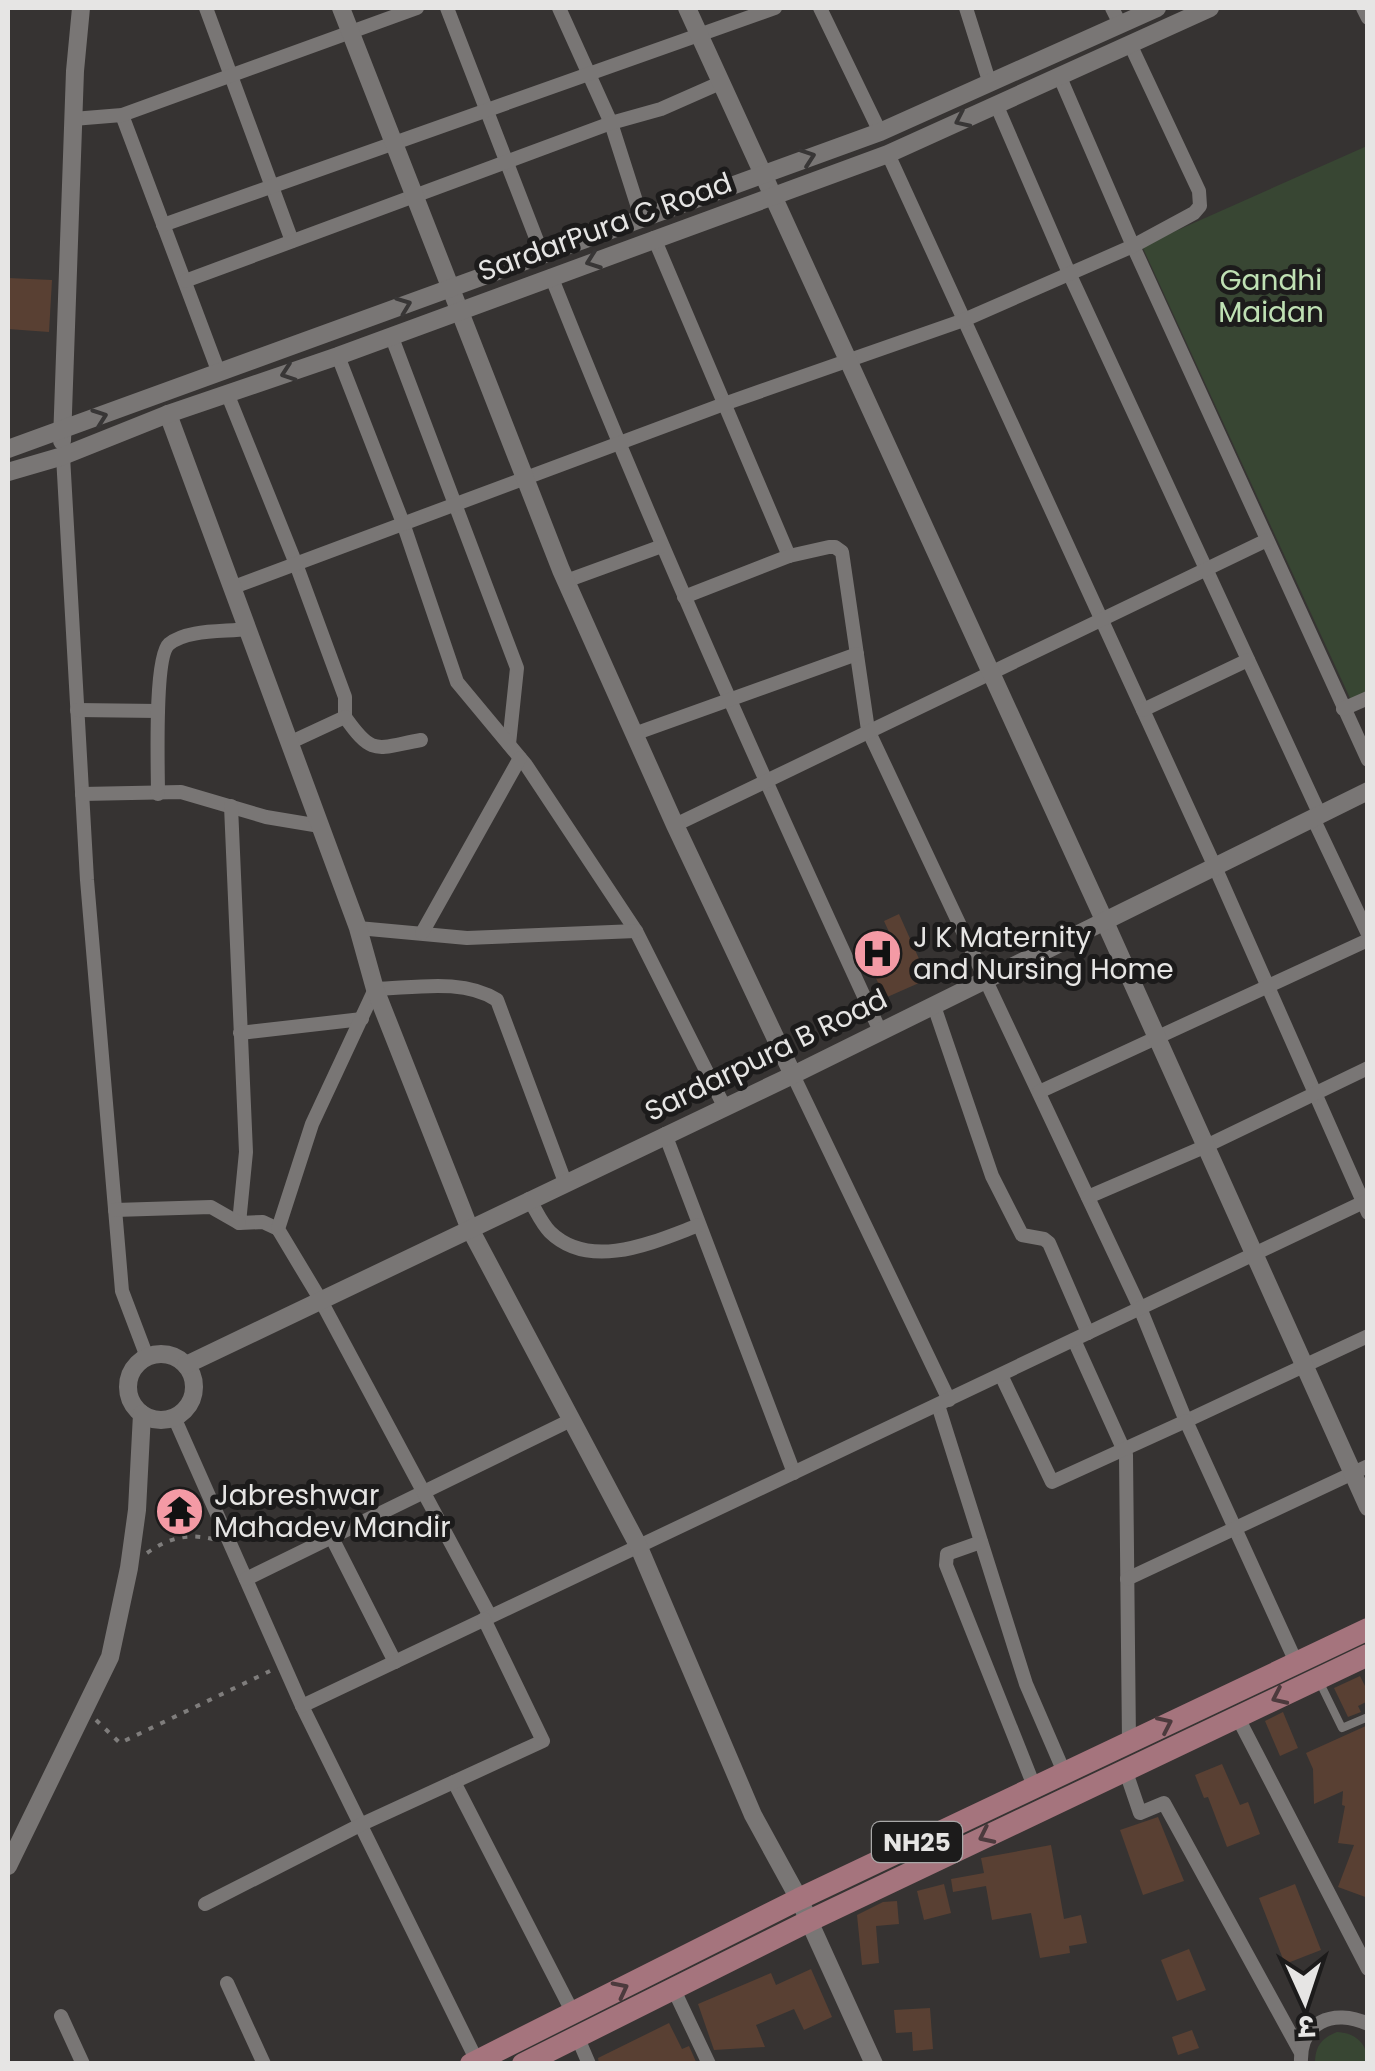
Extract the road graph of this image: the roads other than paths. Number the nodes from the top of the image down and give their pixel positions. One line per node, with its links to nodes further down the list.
1 (81, 8): 27 (street)
2 (206, 8): 20 (street)
3 (341, 8): 16 (street)
4 (417, 8): 16 (street)
5 (447, 8): 25 (street)
6 (559, 8): 19 (street)
7 (687, 8): 17 (street)
8 (775, 8): 17 (street)
9 (820, 8): 29 (street)
10 (966, 8): 23 (street)
11 (1157, 8): 14 (street, SardarPura C Road)
12 (1210, 8): 18 (street, SardarPura C Road)
13 (1363, 8): 15 (street)
14 (1116, 16): 23 (street, SardarPura C Road)
15 (1368, 18)
16 (350, 30): 20 (street); 30 (street)
17 (699, 34): 19 (street); 22 (street)
18 (1130, 44): 21 (street, SardarPura C Road); 41 (street)
19 (587, 73): 25 (street); 28 (street)
20 (230, 75): 26 (street); 34 (street)
21 (1058, 76): 24 (street, SardarPura C Road); 41 (street)
22 (720, 83): 28 (street); 33 (street)
23 (990, 84): 29 (street, SardarPura C Road)
24 (996, 104): 31 (street, SardarPura C Road, one-way to 31); 43 (street)
25 (488, 108): 30 (street); 32 (street)
26 (122, 115): 27 (street); 38 (street)
27 (74, 119): 56 (street)
28 (611, 123): 32 (street); 37 (street)
29 (880, 132): 33 (street, SardarPura C Road, one-way to 29)
30 (392, 141): 34 (street); 36 (street)
31 (888, 154): 35 (street, SardarPura C Road); 48 (street)
32 (508, 162): 36 (street); 42 (street)
33 (763, 173): 35 (street); 37 (street, SardarPura C Road)
34 (271, 185): 38 (street); 40 (street)
35 (771, 195): 39 (street, SardarPura C Road); 51 (street)
36 (413, 196): 40 (street); 46 (street)
37 (642, 220): 42 (street, SardarPura C Road)
38 (164, 224): 45 (street)
39 (654, 238): 44 (street, SardarPura C Road, one-way to 44); 54 (street)
40 (292, 241): 45 (street)
41 (1132, 246): 43 (street); 64 (street)
42 (543, 256): 46 (street, SardarPura C Road)
43 (1069, 274): 48 (street); 68 (street)
44 (551, 276): 47 (street, SardarPura C Road); 57 (street)
45 (185, 281): 52 (street)
46 (450, 288): 47 (street); 52 (street, SardarPura C Road, one-way to 46)
47 (458, 310): 49 (street, SardarPura C Road); 61 (street)
48 (964, 320): 51 (street); 72 (street)
49 (391, 335): 50 (street, SardarPura C Road); 62 (street)
50 (338, 356): 53 (street, SardarPura C Road, one-way to 53); 63 (street)
51 (847, 359): 54 (street); 76 (street)
52 (219, 374): 56 (street, SardarPura C Road, one-way to 52)
53 (228, 393): 55 (street, SardarPura C Road); 67 (street)
54 (724, 404): 57 (street); 66 (street)
55 (168, 414): 59 (street, SardarPura C Road); 70 (street)
56 (61, 431): 58 (street, SardarPura C Road); 59 (street)
57 (618, 443): 61 (street); 65 (street)
58 (8, 449)
59 (63, 456): 60 (street, SardarPura C Road); 79 (street)
60 (8, 472)
61 (524, 478): 62 (street); 69 (street)
62 (454, 504): 63 (street); 88 (street)
63 (403, 523): 67 (street); 88 (street)
64 (1267, 540): 68 (street); 81 (street)
65 (662, 546): 69 (street); 71 (street)
66 (788, 556): 71 (street); 74 (street)
67 (296, 564): 70 (street); 83 (street)
68 (1206, 568): 72 (street); 75 (street)
69 (566, 581): 85 (street)
70 (231, 588): 73 (street)
71 (684, 596): 77 (street)
72 (1102, 620): 76 (street); 80 (street)
73 (246, 629): 82 (street); 87 (street)
74 (858, 654): 77 (street); 84 (street)
75 (1248, 660): 80 (street); 96 (street)
76 (990, 671): 84 (street); 100 (street)
77 (728, 698): 85 (street); 91 (street)
78 (1368, 698): 81 (street)
79 (77, 710): 82 (street); 93 (street)
80 (1142, 710): 99 (street)
81 (1343, 710): 90 (street)
82 (158, 711): 94 (street)
83 (345, 717): 86 (street); 87 (street)
84 (868, 730): 91 (street); 105 (street)
85 (634, 734): 97 (street)
86 (421, 740)
87 (289, 742): 98 (street)
88 (509, 744): 89 (street)
89 (520, 758): 102 (street); 103 (street)
90 (1368, 760)
91 (764, 781): 97 (street); 110 (street)
92 (1368, 791): 96 (street, Sardarpura B Road)
93 (82, 794): 94 (street); 124 (street)
94 (158, 794): 95 (street)
95 (231, 806): 98 (street); 111 (street)
96 (1316, 816): 99 (street, Sardarpura B Road); 104 (street)
97 (675, 825): 114 (street)
98 (320, 826): 101 (street)
99 (1214, 867): 100 (street, Sardarpura B Road); 106 (street)
100 (1105, 922): 105 (street, Sardarpura B Road); 112 (street)
101 (358, 928): 103 (street); 107 (street)
102 (636, 931): 103 (street); 117 (street)
103 (422, 933)
104 (1368, 937): 106 (street)
105 (986, 980): 108 (street, Sardarpura B Road); 115 (street)
106 (1268, 987): 112 (street); 116 (street)
107 (375, 989): 109 (street); 120 (street); 127 (street)
108 (934, 1006): 110 (street, Sardarpura B Road); 132 (street)
109 (362, 1019): 111 (street); 128 (street)
110 (880, 1031): 114 (street, Sardarpura B Road)
111 (240, 1033): 125 (street)
112 (1157, 1039): 115 (street); 119 (street)
113 (1368, 1068): 116 (street)
114 (793, 1075): 117 (street, Sardarpura B Road); 139 (street)
115 (1039, 1092): 121 (street)
116 (1315, 1094): 119 (street); 123 (street)
117 (724, 1106): 118 (street, Sardarpura B Road)
118 (664, 1134): 120 (street, Sardarpura B Road); 126 (street)
119 (1204, 1147): 121 (street); 129 (street)
120 (564, 1182): 122 (street, Sardarpura B Road)
121 (1088, 1197): 131 (street)
122 (529, 1199): 126 (street); 127 (street, Sardarpura B Road)
123 (1366, 1205): 129 (street)
124 (115, 1210): 125 (street); 135 (street)
125 (240, 1224): 128 (street)
126 (699, 1225): 146 (street)
127 (468, 1227): 130 (street, Sardarpura B Road); 142 (street)
128 (278, 1229): 130 (street)
129 (1251, 1254): 131 (street); 137 (street)
130 (320, 1299): 136 (street, Sardarpura B Road); 147 (street)
131 (1140, 1308): 132 (street); 143 (street)
132 (1088, 1333): 134 (street)
133 (1368, 1336): 137 (street)
134 (1074, 1340): 138 (street); 144 (street)
135 (147, 1357): 136 (street); 140 (street)
136 (186, 1365): 141 (street)
137 (1303, 1366): 143 (street); 145 (street)
138 (1001, 1375): 139 (street); 144 (street)
139 (944, 1403): 146 (street); 151 (street)
140 (142, 1414): 141 (street); 170 (street)
141 (174, 1418): 153 (street)
142 (572, 1420): 147 (street); 152 (street)
143 (1186, 1421): 144 (street); 149 (street)
144 (1124, 1452): 154 (street)
145 (1360, 1469): 148 (street); 149 (street)
146 (794, 1472): 152 (street)
147 (424, 1493): 150 (street); 155 (street)
148 (1368, 1507)
149 (1235, 1528): 154 (street); 159 (street)
150 (332, 1538): 153 (street); 158 (street)
151 (981, 1542): 166 (street); 168 (street)
152 (638, 1545): 155 (street); 171 (street)
153 (246, 1579): 161 (street)
154 (1127, 1580): 164 (street)
155 (487, 1618): 158 (street); 167 (street)
156 (1368, 1629): 159 (main road, NH25)
157 (1366, 1659): 160 (main road, NH25)
158 (395, 1662): 161 (street)
159 (1296, 1662): 164 (main road, NH25, one-way to 159)
160 (1318, 1679): 162 (main road, NH25, one-way to 162); 163 (lane)
161 (302, 1706): 169 (street)
162 (1237, 1716): 165 (main road, NH25); 174 (street)
163 (1368, 1716)
164 (1129, 1742): 166 (main road, NH25)
165 (1125, 1769): 173 (main road, NH25, one-way to 173); 180 (street)
166 (1064, 1772): 168 (main road, NH25)
167 (454, 1782): 169 (street); 179 (street)
168 (1034, 1786): 171 (main road, NH25)
169 (360, 1825): 172 (street); 181 (street)
170 (8, 1866)
171 (799, 1899): 173 (street); 179 (main road, NH25, one-way to 171)
172 (205, 1904)
173 (809, 1921): 176 (main road, NH25); 187 (street)
174 (1368, 1969)
175 (228, 1983): 183 (street)
176 (674, 1990): 179 (main road, NH25); 186 (street)
177 (61, 2016): 182 (street)
178 (1368, 2024): 180 (street)
179 (575, 2025): 181 (main road, NH25); 184 (main road, NH25); 185 (street)
180 (1300, 2057)
181 (474, 2062)
182 (82, 2064)
183 (264, 2064)
184 (523, 2064)
185 (589, 2064)
186 (709, 2064)
187 (874, 2064)

